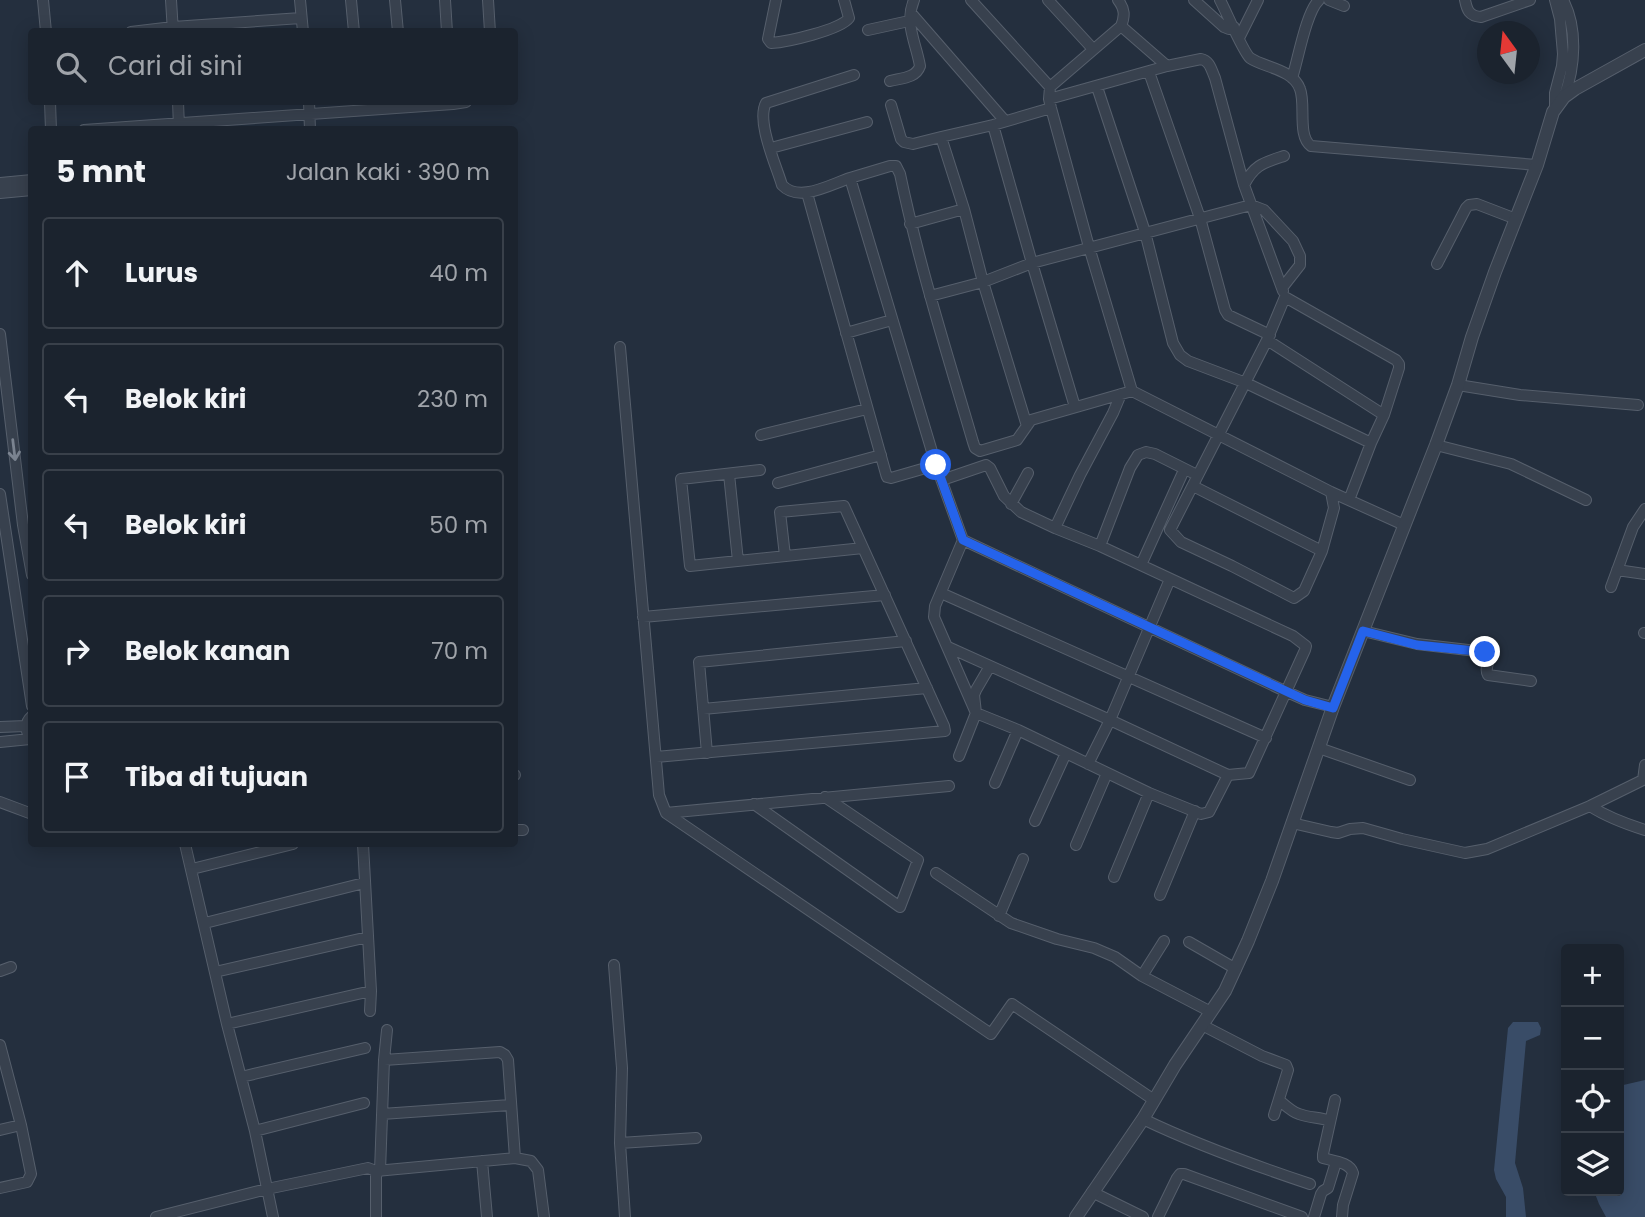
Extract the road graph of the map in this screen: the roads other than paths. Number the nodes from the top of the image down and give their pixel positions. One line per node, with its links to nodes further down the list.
1 (43, 0): 29 (street)
2 (171, 0): 30 (street)
3 (300, 0): 26 (street)
4 (351, 0): 33 (street)
5 (395, 0): 34 (street)
6 (445, 0): 35 (street)
7 (488, 0): 36 (street)
8 (776, 0): 9 (street)
9 (844, 0)
10 (914, 0): 25 (street)
11 (971, 0): 48 (street)
12 (1048, 0): 40 (street)
13 (1118, 0): 27 (street)
14 (1194, 0): 28 (street)
15 (1220, 0): 28 (street)
16 (1258, 0): 38 (street)
17 (1318, 0): 45 (street)
18 (1329, 0): 24 (street)
19 (1465, 0): 23 (street)
20 (1530, 0): 23 (street)
21 (1555, 0): 39 (street)
22 (1563, 0): 39 (street)
23 (1500, 4)
24 (1344, 6)
25 (910, 17): 37 (street); 46 (street); 57 (street)
26 (302, 19): 31 (street); 32 (street)
27 (1121, 26): 40 (street); 42 (street)
28 (1234, 27): 38 (street)
29 (46, 28)
30 (173, 28)
31 (186, 28)
32 (303, 28)
33 (354, 28)
34 (398, 28)
35 (447, 28)
36 (490, 28)
37 (868, 30)
38 (1239, 38): 45 (street)
39 (1567, 38): 49 (street)
40 (1093, 49): 48 (street)
41 (1645, 50): 49 (street)
42 (1167, 66): 43 (street); 68 (street)
43 (1149, 72): 47 (street); 74 (street)
44 (854, 75): 62 (street)
45 (1292, 78): 64 (street)
46 (890, 81)
47 (1097, 86): 48 (street); 77 (street)
48 (1050, 98): 57 (street); 78 (street)
49 (1560, 102): 64 (street)
50 (50, 105): 58 (street)
51 (178, 105): 59 (street)
52 (405, 105): 54 (street)
53 (891, 105): 61 (street)
54 (361, 106): 55 (street)
55 (309, 107): 59 (street); 60 (street)
56 (867, 122): 62 (street)
57 (999, 123): 61 (street); 79 (street)
58 (51, 126)
59 (179, 126)
60 (310, 126)
61 (941, 136): 73 (street)
62 (771, 148): 71 (street)
63 (1284, 156): 68 (street)
64 (1537, 165): 75 (street)
65 (850, 178): 71 (street); 76 (street); 84 (street)
66 (28, 180): 67 (street)
67 (0, 183)
68 (1244, 186): 72 (street)
69 (28, 190): 70 (street)
70 (0, 193)
71 (807, 193): 85 (street)
72 (1251, 205): 74 (street); 82 (street); 82 (street)
73 (964, 209): 76 (street); 81 (street)
74 (1200, 218): 77 (street); 87 (street)
75 (1516, 219): 80 (street); 90 (street)
76 (910, 224): 83 (street)
77 (1145, 232): 78 (street); 89 (street)
78 (1088, 247): 79 (street); 91 (street)
79 (1032, 262): 81 (street); 93 (street)
80 (1437, 264)
81 (983, 282): 83 (street); 96 (street)
82 (1283, 292): 87 (street); 95 (street)
83 (930, 296): 96 (street)
84 (892, 320): 85 (street); 102 (street)
85 (846, 333): 94 (street)
86 (0, 334): 117 (street, one-way to 117)
87 (1268, 337): 89 (street); 95 (street)
88 (620, 347): 133 (street)
89 (1246, 383): 97 (street); 99 (street)
90 (1458, 385): 92 (street); 100 (street)
91 (1127, 392): 93 (street); 97 (street); 119 (street)
92 (1638, 405)
93 (1075, 407): 96 (street)
94 (867, 408): 98 (street); 101 (street)
95 (1384, 415): 99 (street)
96 (1027, 426)
97 (1219, 434): 108 (street); 110 (street)
98 (761, 435)
99 (1371, 443): 112 (street)
100 (1436, 445): 113 (street); 118 (street)
101 (881, 455): 102 (street); 109 (street)
102 (936, 465): 107 (street)
103 (760, 470): 106 (street)
104 (1184, 470): 108 (street); 121 (street); 126 (street)
105 (1028, 473): 114 (street)
106 (729, 474): 125 (street); 125 (street)
107 (942, 480): 114 (street); 120 (street)
108 (1195, 481): 123 (street); 123 (street)
109 (778, 483)
110 (1331, 492): 112 (street); 123 (street)
111 (0, 494): 116 (street)
112 (1349, 500): 118 (street)
113 (1586, 500)
114 (1011, 504): 119 (street)
115 (1643, 514): 127 (street)
116 (4, 525): 117 (street); 135 (street)
117 (27, 525)
118 (1404, 525): 137 (street)
119 (1055, 528): 121 (street)
120 (963, 540): 131 (street); 136 (street)
121 (1100, 546): 126 (street)
122 (863, 548): 124 (street); 124 (street); 132 (street)
123 (1322, 551)
124 (785, 556): 125 (street)
125 (738, 561)
126 (1141, 565): 129 (street)
127 (1617, 570): 128 (street); 130 (street)
128 (1645, 574)
129 (1171, 579): 136 (street); 145 (street)
130 (1611, 587)
131 (941, 593): 139 (street); 141 (street)
132 (885, 595): 133 (street); 138 (street)
133 (643, 617): 160 (street)
134 (28, 626): 135 (street)
135 (19, 627): 143 (street)
136 (1149, 627): 141 (street); 145 (street)
137 (1363, 631): 142 (street); 146 (street)
138 (906, 641): 144 (street); 147 (street)
139 (948, 647): 140 (street); 148 (street)
140 (990, 666): 148 (street); 149 (street)
141 (1128, 676): 149 (street); 153 (street)
142 (1531, 681)
143 (28, 682)
144 (927, 688): 147 (street); 157 (street)
145 (1287, 692): 146 (street); 153 (street)
146 (1333, 708): 156 (street)
147 (703, 709): 157 (street)
148 (976, 713): 152 (street); 159 (street)
149 (1110, 720): 161 (street); 164 (street)
150 (28, 721): 151 (street)
151 (0, 727)
152 (1018, 730): 158 (street); 167 (street)
153 (1266, 738): 164 (street)
154 (28, 739): 155 (street)
155 (0, 742)
156 (1319, 748): 165 (street); 178 (street)
157 (708, 753): 160 (street)
158 (1066, 753): 161 (street); 177 (street)
159 (959, 756)
160 (656, 757): 176 (street)
161 (1088, 764): 163 (street)
162 (1645, 765): 166 (street)
163 (1107, 774): 169 (street); 180 (street)
164 (1228, 775): 174 (street)
165 (1410, 780)
166 (1644, 780): 173 (street)
167 (995, 782)
168 (949, 786): 170 (street)
169 (1149, 793): 174 (street); 187 (street)
170 (825, 797): 172 (street); 172 (street)
171 (0, 803): 175 (street)
172 (754, 804): 176 (street)
173 (1590, 806): 178 (street); 179 (street)
174 (1195, 811): 189 (street)
175 (28, 813)
176 (666, 813): 210 (street)
177 (1035, 821)
178 (1292, 823): 196 (street)
179 (1645, 830)
180 (1076, 845)
181 (186, 847): 185 (street)
182 (281, 847): 185 (street)
183 (363, 847): 188 (street)
184 (1023, 859): 190 (street)
185 (192, 869): 191 (street)
186 (936, 873): 190 (street)
187 (1114, 877)
188 (364, 883): 191 (street); 192 (street)
189 (1160, 895)
190 (999, 916): 198 (street)
191 (205, 923): 197 (street)
192 (368, 937): 197 (street); 199 (street)
193 (1164, 941): 198 (street)
194 (1189, 943): 196 (street)
195 (614, 965): 223 (street)
196 (1236, 969): 201 (street)
197 (215, 972): 202 (street)
198 (1142, 975): 201 (street)
199 (371, 991): 200 (street); 202 (street)
200 (370, 1011)
201 (1211, 1012): 203 (street)
202 (227, 1024): 209 (street)
203 (1202, 1025): 210 (street); 211 (street)
204 (387, 1030): 207 (street)
205 (0, 1045): 208 (street)
206 (365, 1048): 209 (street)
207 (384, 1060): 214 (street); 215 (street)
208 (4, 1075): 219 (street)
209 (241, 1077): 221 (street)
210 (1154, 1100): 217 (street)
211 (1279, 1100): 216 (street); 218 (street)
212 (1335, 1100): 218 (street)
213 (364, 1102): 221 (street)
214 (511, 1105): 215 (street); 224 (street)
215 (382, 1114): 227 (street)
216 (1274, 1115)
217 (1143, 1119): 228 (street); 231 (street)
218 (1330, 1121): 226 (street)
219 (21, 1125): 220 (street); 229 (street)
220 (0, 1130)
221 (255, 1131): 230 (street)
222 (696, 1138): 223 (street)
223 (620, 1143): 237 (street)
224 (515, 1158): 225 (street); 236 (street)
225 (482, 1161): 227 (street); 235 (street)
226 (1336, 1162): 242 (street); 243 (street)
227 (378, 1171): 230 (street); 234 (street)
228 (1310, 1184)
229 (0, 1188)
230 (267, 1189): 232 (street); 233 (street)
231 (1092, 1192): 238 (street); 239 (street)
232 (156, 1217)
233 (273, 1217)
234 (376, 1217)
235 (487, 1217)
236 (544, 1217)
237 (625, 1217)
238 (1076, 1217)
239 (1143, 1217)
240 (1158, 1217): 241 (street)
241 (1303, 1217)
242 (1314, 1217)
243 (1342, 1217)

